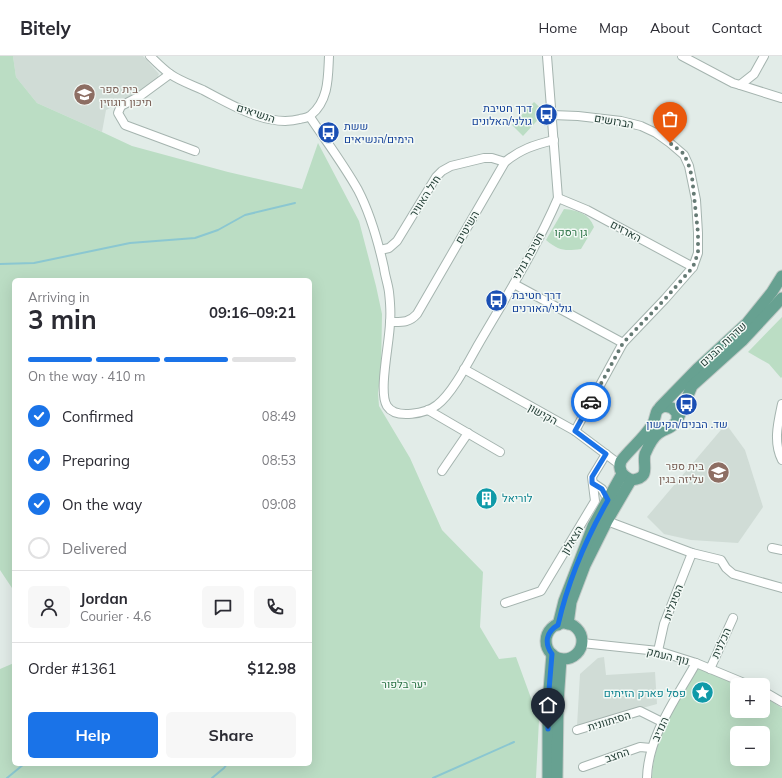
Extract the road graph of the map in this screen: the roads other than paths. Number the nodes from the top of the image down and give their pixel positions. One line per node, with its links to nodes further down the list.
1 (150, 56): 6 (street, הנשיאים)
2 (329, 56): 10 (street)
3 (547, 56): 9 (street, חטיבת גולני)
4 (682, 56): 7 (street)
5 (764, 56): 7 (street)
6 (170, 74): 10 (street, הנשיאים); 12 (street)
7 (740, 85): 8 (street)
8 (781, 98)
9 (552, 115): 11 (street, חטיבת גולני); 16 (street, הברושים)
10 (310, 117): 15 (street)
11 (554, 140): 13 (street, השיטים); 14 (street, חטיבת גולני)
12 (195, 151)
13 (505, 162): 15 (street, חיל האוויר); 20 (street, השיטים)
14 (558, 198): 16 (street, הארזים); 18 (street, חטיבת גולני)
15 (380, 250): 20 (street)
16 (693, 267): 21 (street, הברושים)
17 (782, 276): 24 (main road, שדרות הבנים)
18 (514, 284): 21 (street); 22 (street, חטיבת גולני)
19 (782, 298): 26 (main road, שדרות הבנים)
20 (390, 322): 25 (street, חטיבת גולני)
21 (623, 343): 27 (street, הברושים)
22 (464, 370): 25 (street, חטיבת גולני); 27 (street, הקישון)
23 (782, 404): 31 (street)
24 (660, 408): 26 (main road); 33 (main road, שדרות הבנים)
25 (428, 410): 28 (street)
26 (677, 421): 33 (main road)
27 (575, 431): 30 (street, הקישון)
28 (468, 433): 29 (street); 32 (street)
29 (500, 452)
30 (606, 454): 33 (street, הקישון); 34 (street, הצאלון)
31 (782, 460)
32 (442, 471)
33 (624, 473): 35 (main road); 36 (main road)
34 (592, 483): 35 (street); 41 (street, הצאלון)
35 (608, 500): 43 (main road)
36 (607, 521): 39 (street); 43 (main road)
37 (772, 548): 38 (street)
38 (782, 550)
39 (692, 553): 40 (street); 45 (street, הסיגלית)
40 (782, 588)
41 (505, 603)
42 (733, 618): 48 (street, הכלנית)
43 (563, 624): 44 (main road); 46 (main road)
44 (582, 643): 45 (street, נוף העמק); 46 (main road)
45 (658, 651): 47 (street, נוף העמק)
46 (556, 656): 56 (main road); 57 (main road)
47 (696, 663): 48 (street, נוף העמק); 52 (street, הנדיב)
48 (710, 669): 49 (street, נוף העמק)
49 (732, 678)
50 (770, 695): 51 (street)
51 (782, 702)
52 (662, 722): 53 (street, הסיתוונית); 54 (street, הנדיב)
53 (577, 730)
54 (651, 748): 55 (street, החצב); 58 (street, הנדיב)
55 (583, 766)
56 (548, 778)
57 (557, 778)
58 (647, 778)

